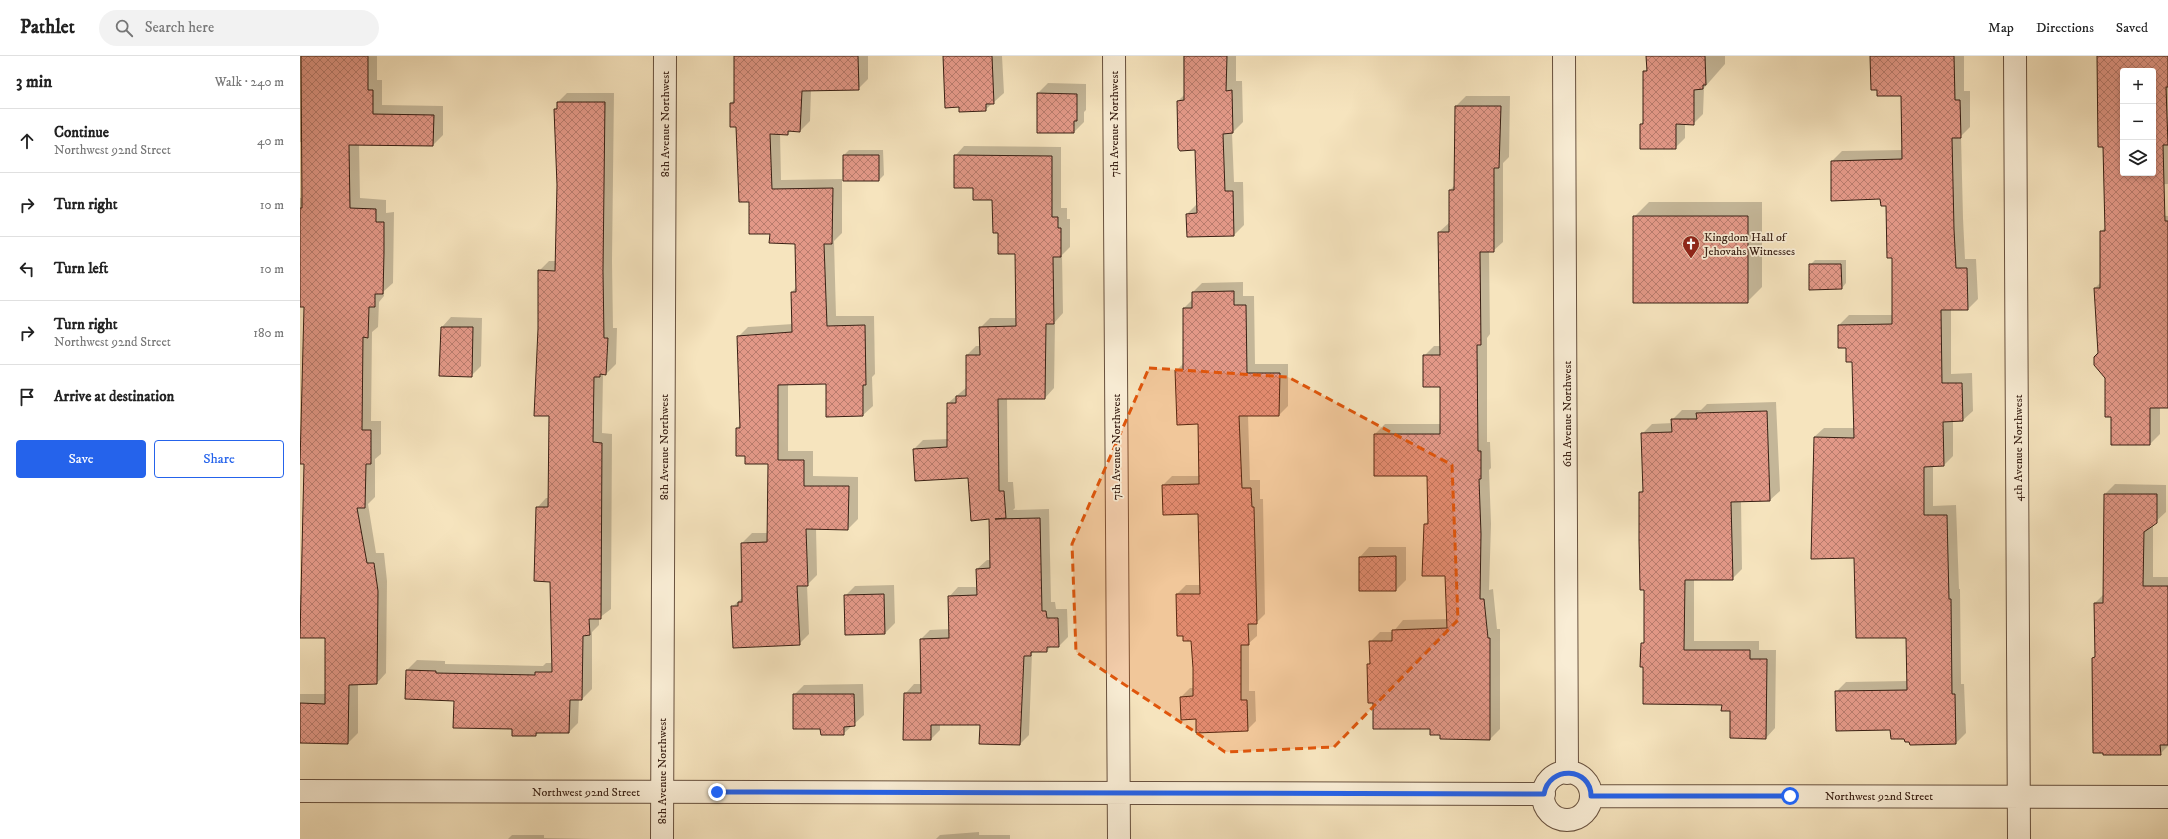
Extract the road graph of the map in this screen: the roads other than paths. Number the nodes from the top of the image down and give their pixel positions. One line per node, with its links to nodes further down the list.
1 (665, 56): 7 (street, 8th Avenue Northwest)
2 (1114, 56): 8 (street, 7th Avenue Northwest)
3 (1564, 56): 5 (street, 6th Avenue Northwest)
4 (2015, 56): 11 (street, 4th Avenue Northwest)
5 (1567, 773): 9 (street); 10 (street)
6 (300, 791): 7 (street, Northwest 92nd Street)
7 (662, 792): 8 (street, Northwest 92nd Street); 14 (street, 8th Avenue Northwest)
8 (1119, 793): 9 (street, Northwest 92nd Street); 15 (street, 7th Avenue Northwest)
9 (1544, 794): 13 (street)
10 (1591, 796): 11 (street, Northwest 92nd Street); 13 (street)
11 (2019, 797): 12 (street, Northwest 92nd Street); 16 (street, 4th Avenue Northwest)
12 (2168, 797)
13 (1566, 830)
14 (662, 839)
15 (1119, 839)
16 (2019, 839)

